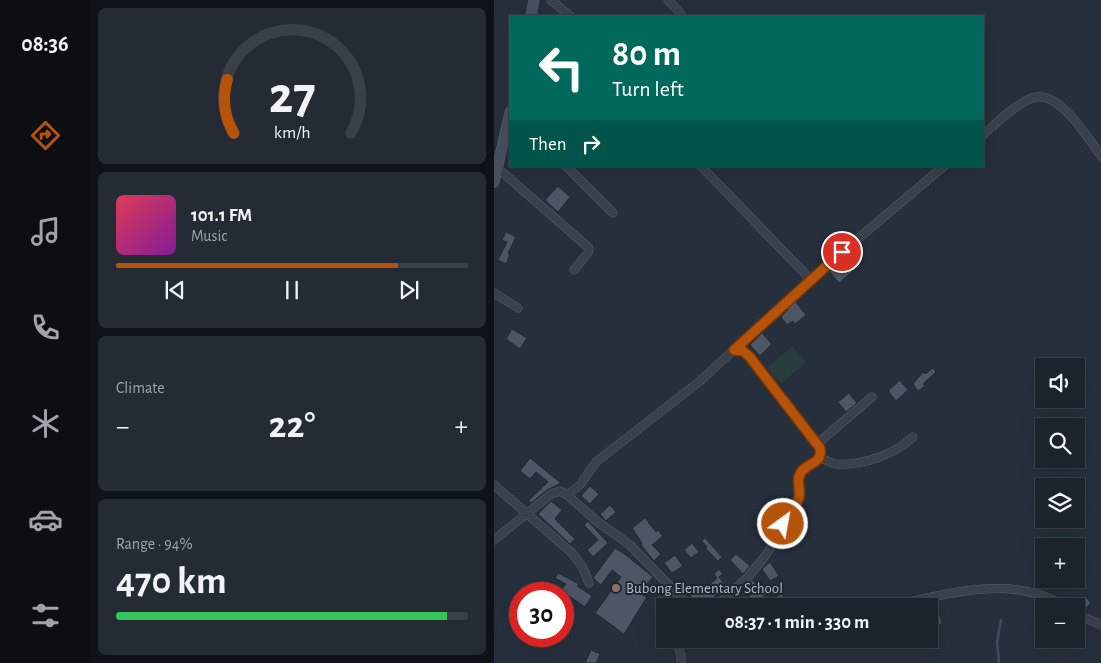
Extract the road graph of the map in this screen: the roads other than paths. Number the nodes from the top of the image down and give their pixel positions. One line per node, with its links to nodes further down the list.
1 (534, 0): 5 (main road)
2 (551, 0): 6 (street)
3 (668, 0): 4 (street)
4 (681, 14)
5 (532, 15)
6 (569, 15)
7 (509, 118): 10 (main road)
8 (984, 134): 9 (street)
9 (1101, 158)
10 (496, 167): 14 (main road); 16 (street)
11 (567, 167): 15 (street)
12 (703, 167): 17 (street)
13 (943, 167): 17 (street)
14 (494, 182)
15 (613, 213)
16 (574, 270)
17 (810, 280): 20 (street)
18 (494, 293): 19 (street)
19 (518, 308)
20 (734, 350): 23 (street); 26 (street)
21 (872, 397): 23 (street)
22 (912, 436): 24 (street)
23 (818, 443): 24 (street)
24 (820, 458): 31 (street)
25 (494, 485): 27 (street)
26 (567, 495): 27 (street); 30 (street)
27 (527, 514): 28 (street); 29 (street)
28 (494, 540)
29 (589, 583)
30 (681, 598)
31 (725, 598)
32 (933, 598): 33 (street)
33 (1046, 598)
34 (1085, 618): 35 (street)
35 (1101, 625)
36 (679, 648): 37 (street)
37 (681, 663)

